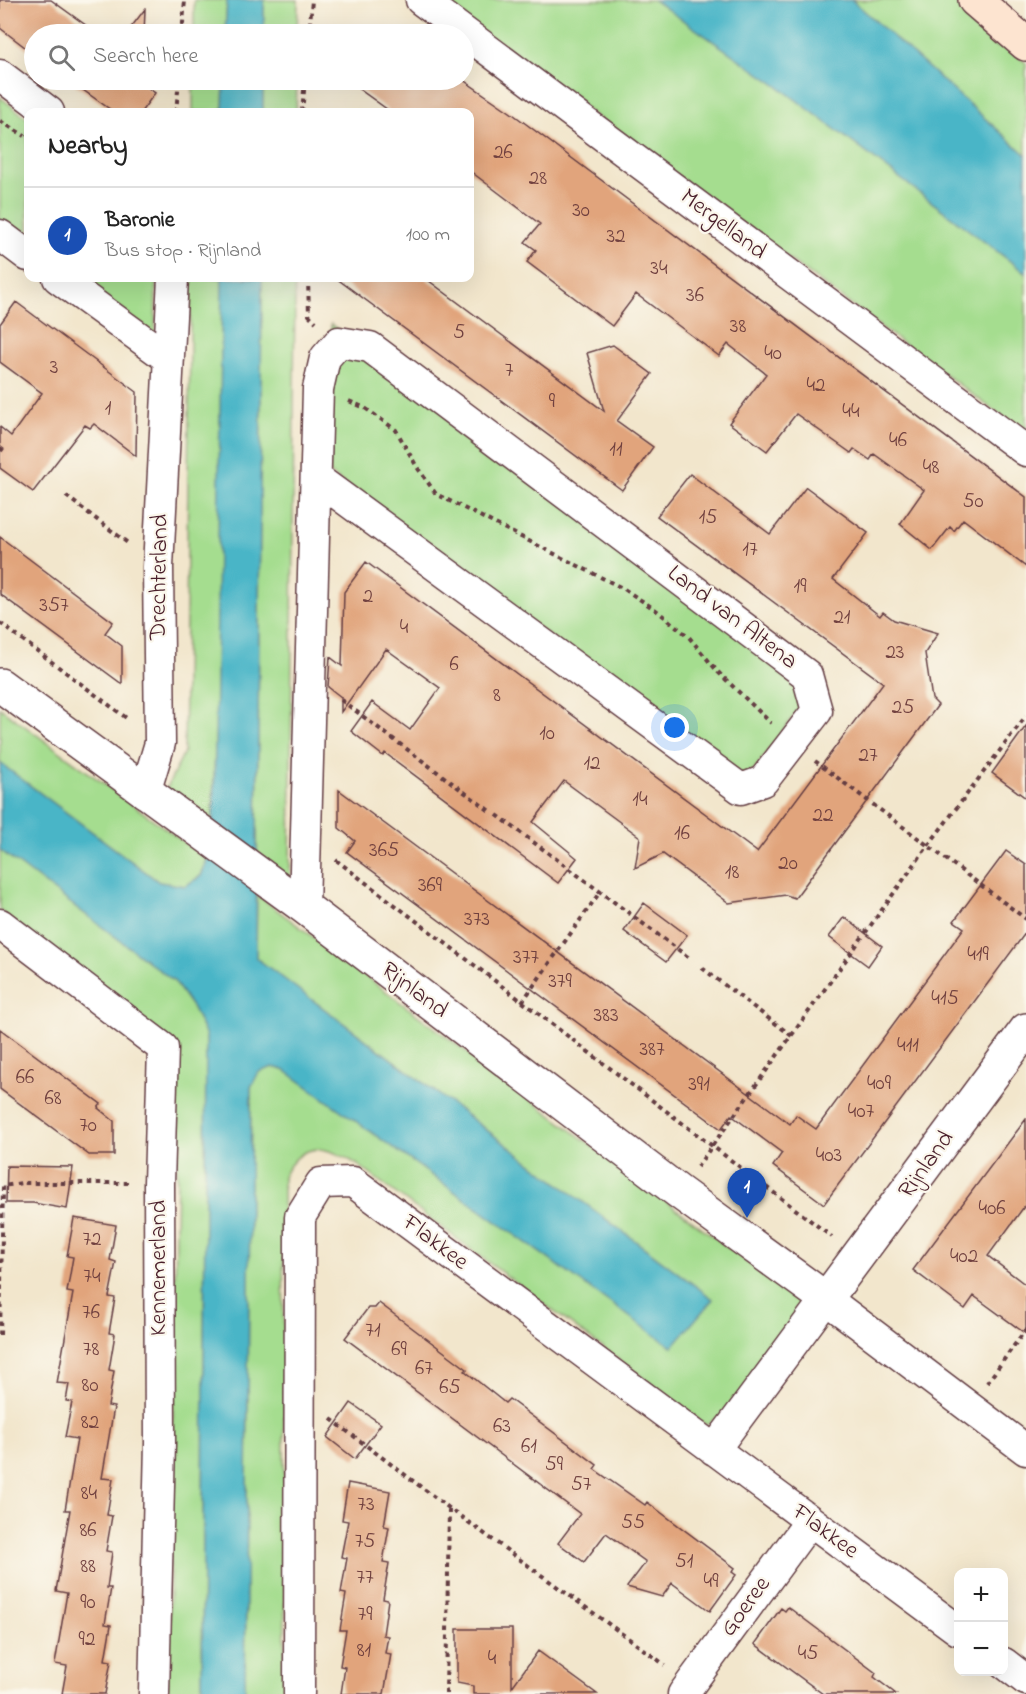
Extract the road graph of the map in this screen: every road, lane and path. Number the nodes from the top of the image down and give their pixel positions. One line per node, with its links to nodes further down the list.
1 (184, 0): 5 (path)
2 (312, 0): 6 (path)
3 (421, 0): 7 (street, Mergelland)
4 (975, 0): 9 (main road)
5 (183, 24)
6 (310, 24)
7 (453, 24)
8 (474, 39): 27 (street, Mergelland)
9 (1026, 44)
10 (0, 75): 13 (street)
11 (178, 90): 14 (path)
12 (304, 90): 15 (path)
13 (44, 108)
14 (176, 108)
15 (302, 108)
16 (0, 121): 17 (path)
17 (24, 136)
18 (0, 235): 19 (street)
19 (24, 253)
20 (63, 282): 24 (street)
21 (173, 282): 24 (street, Drechterland)
22 (308, 282): 23 (path)
23 (339, 342): 25 (street); 37 (street, Land van Altena)
24 (169, 359): 31 (street, Drechterland)
25 (318, 388): 29 (street); 37 (path)
26 (0, 448): 28 (path)
27 (1026, 450)
28 (7, 453)
29 (316, 478): 33 (street); 37 (street, Land van Altena)
30 (66, 496): 31 (path)
31 (158, 567): 36 (street, Drechterland)
32 (0, 623): 36 (path)
33 (311, 678): 39 (path); 41 (street)
34 (0, 685): 38 (street, Rijnland)
35 (1026, 716): 42 (path)
36 (160, 743): 38 (street, Drechterland)
37 (793, 744): 42 (path)
38 (145, 793): 44 (street, Rijnland)
39 (491, 812)
40 (497, 815): 43 (path)
41 (306, 837): 44 (street); 49 (path)
42 (927, 847): 45 (path); 51 (path)
43 (600, 892): 47 (path); 49 (path)
44 (304, 907): 55 (street, Rijnland)
45 (1026, 919)
46 (0, 924): 53 (street, Kennemerland)
47 (692, 960)
48 (702, 968): 51 (path)
49 (522, 1002): 52 (path)
50 (1026, 1030): 56 (street, Rijnland)
51 (792, 1036): 52 (path)
52 (712, 1146): 55 (path); 56 (path)
53 (159, 1183): 54 (path); 70 (street, Kennemerland)
54 (1, 1185): 59 (path)
55 (679, 1192): 57 (street, Rijnland)
56 (858, 1257): 57 (street, Rijnland)
57 (826, 1299): 61 (street); 62 (street, Rijnland)
58 (1026, 1329): 61 (path)
59 (0, 1335)
60 (299, 1395): 62 (street, Flakkee); 64 (path); 71 (street, Flakkee)
61 (969, 1407): 63 (street)
62 (714, 1450): 65 (street, Flakkee)
63 (1026, 1450)
64 (449, 1508): 69 (path); 72 (path)
65 (810, 1521): 66 (street, Flakkee); 69 (street, Goeree)
66 (954, 1627)
67 (1008, 1667): 68 (street)
68 (1026, 1680)
69 (687, 1688)
70 (154, 1694)
71 (299, 1694)
72 (446, 1694)

